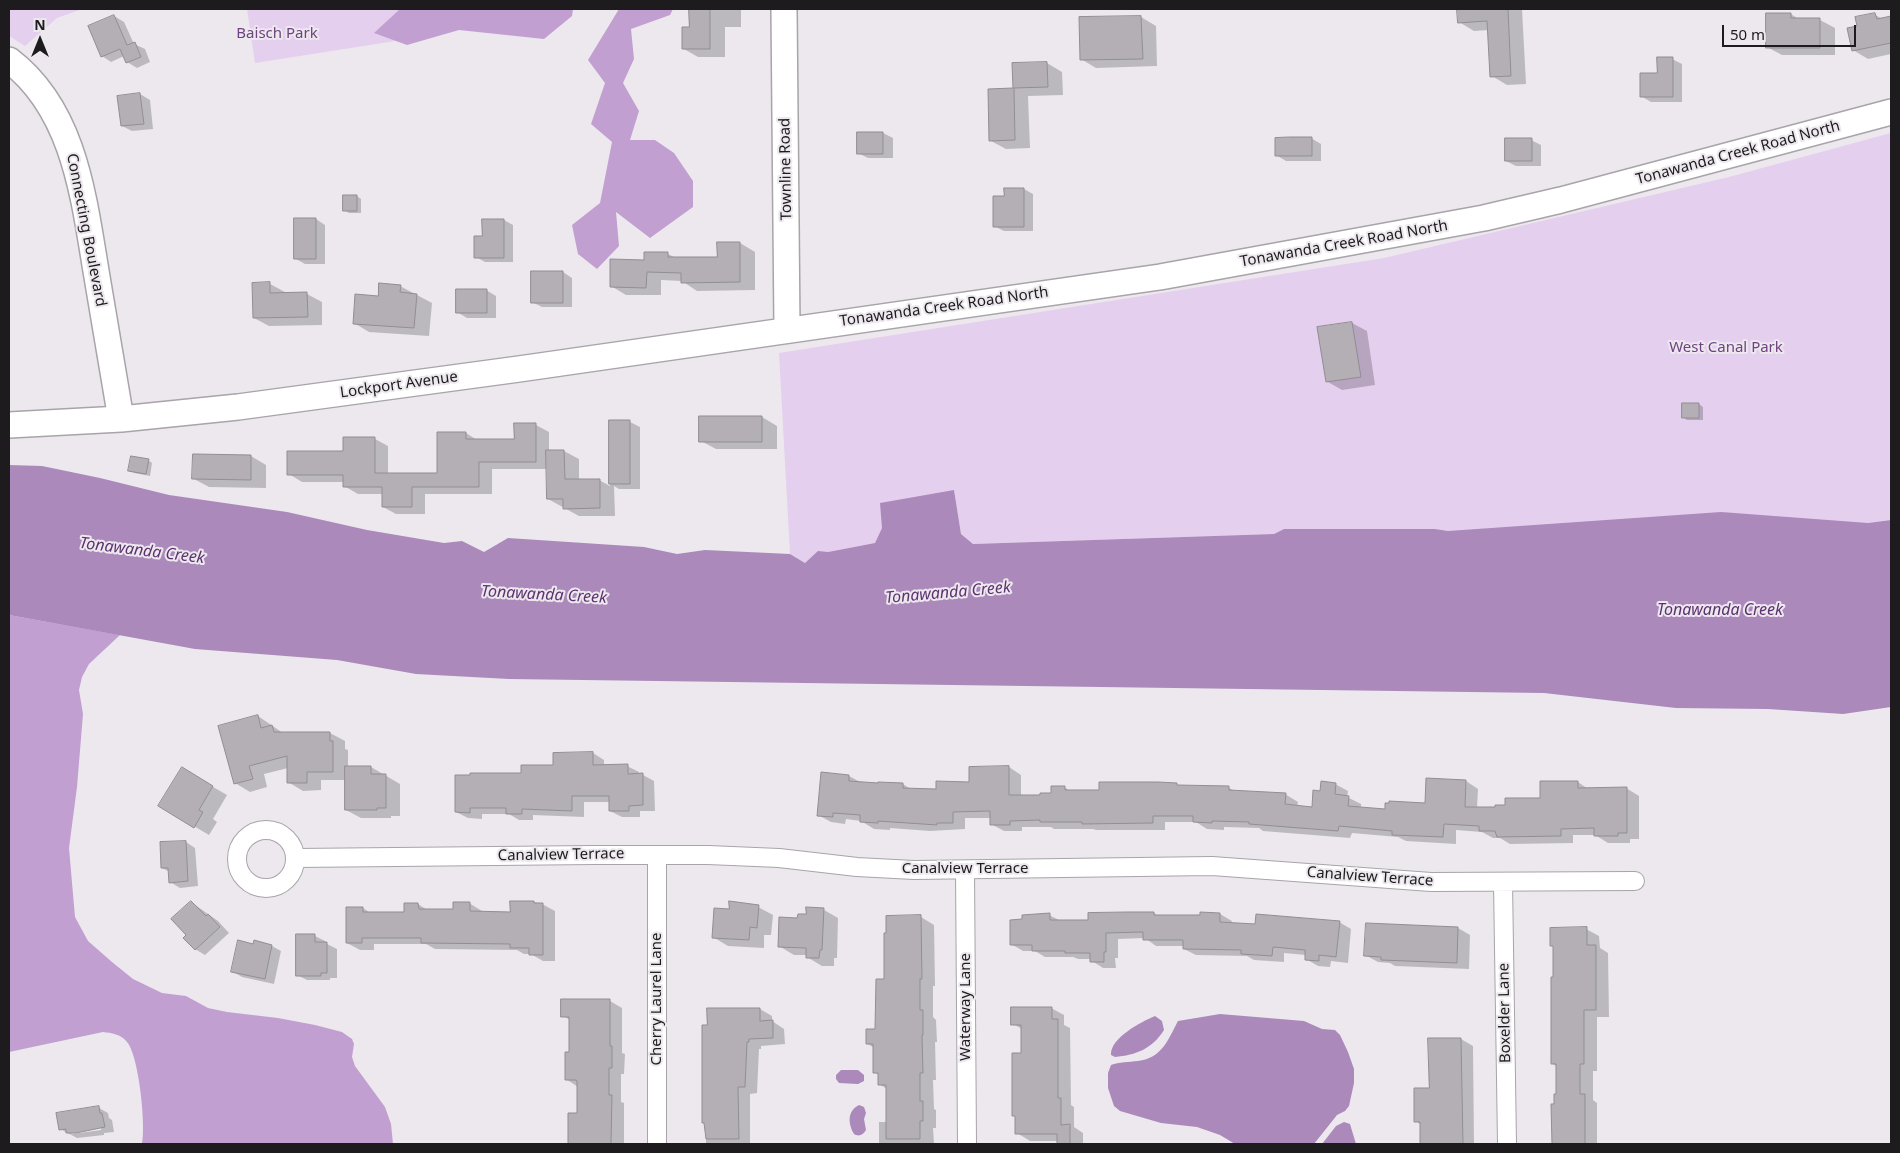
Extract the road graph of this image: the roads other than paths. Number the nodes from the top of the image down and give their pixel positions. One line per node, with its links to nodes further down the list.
1 (784, 9): 4 (street, Townline Road)
2 (9, 60): 5 (street, Connecting Boulevard)
3 (1891, 112): 4 (street, Tonawanda Creek Road North)
4 (787, 329): 5 (street, Lockport Avenue)
5 (122, 419): 6 (street, Lockport Avenue)
6 (9, 425)
7 (657, 855): 8 (street, Canalview Terrace); 9 (street, Canalview Terrace); 12 (street, Cherry Laurel Lane)
8 (296, 858)
9 (965, 870): 11 (street, Canalview Terrace); 13 (street, Waterway Lane)
10 (1635, 881): 11 (street, Canalview Terrace)
11 (1503, 882): 14 (street, Boxelder Lane)
12 (658, 1144)
13 (968, 1144)
14 (1507, 1144)

